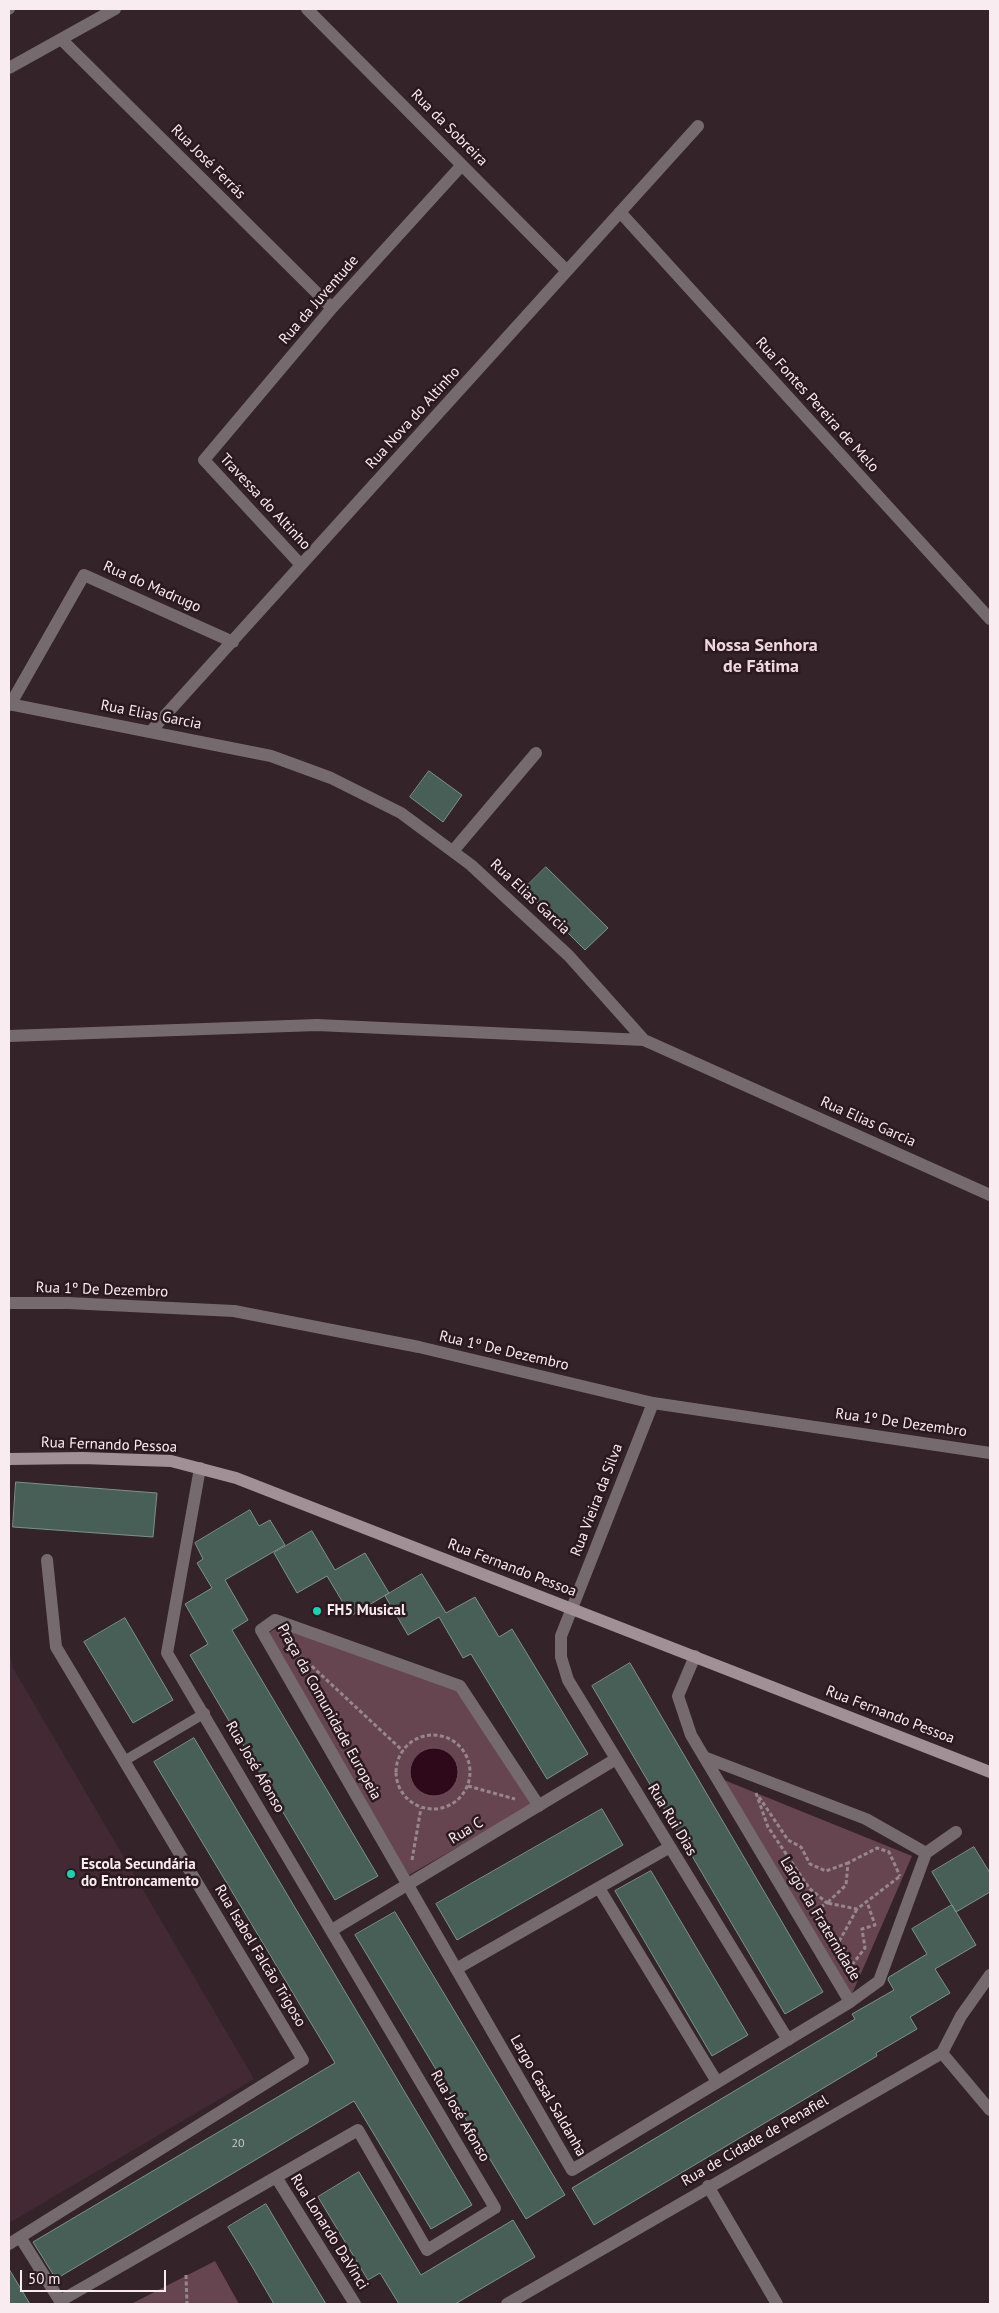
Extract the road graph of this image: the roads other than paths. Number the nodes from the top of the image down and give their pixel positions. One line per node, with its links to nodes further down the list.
1 (115, 9): 3 (street)
2 (307, 9): 6 (street, Rua da Sobreira)
3 (61, 39): 4 (street); 9 (street, Rua José Ferrás)
4 (9, 68)
5 (698, 126): 7 (street, Rua Nova do Altinho)
6 (462, 165): 8 (street, Rua da Sobreira); 9 (street, Rua da Juventude)
7 (620, 212): 8 (street, Rua Nova do Altinho); 12 (street, Rua Fontes Pereira de Melo)
8 (567, 271): 11 (street, Rua Nova do Altinho)
9 (332, 308): 10 (street, Rua da Juventude)
10 (204, 460): 11 (street, Travessa do Altinho)
11 (301, 566): 13 (street, Rua Nova do Altinho)
12 (990, 619)
13 (233, 642): 14 (street, Rua do Madrugo); 15 (street, Rua Nova do Altinho)
14 (10, 705): 15 (street, Rua Elias Garcia)
15 (151, 731): 17 (street, Rua Elias Garcia)
16 (536, 753): 17 (street)
17 (453, 851): 19 (street, Rua Elias Garcia)
18 (9, 1036): 19 (street)
19 (644, 1040): 20 (street, Rua Elias Garcia)
20 (990, 1195)
21 (9, 1304): 22 (street, Rua 1º De Dezembro)
22 (652, 1403): 23 (street, Rua 1º De Dezembro); 27 (street, Rua Vieira da Silva)
23 (990, 1453)
24 (9, 1459): 25 (street, Rua Fernando Pessoa)
25 (200, 1468): 27 (street, Rua Fernando Pessoa); 29 (street, Rua José Afonso)
26 (47, 1560): 32 (street, Rua Isabel Falcão Trigoso)
27 (572, 1608): 28 (street, Rua Fernando Pessoa); 31 (street, Rua Rui Dias)
28 (694, 1656): 30 (street, Largo da Fraternidade); 33 (street, Rua Fernando Pessoa)
29 (205, 1713): 32 (lane); 40 (street, Rua José Afonso)
30 (704, 1757): 37 (street); 43 (street, Largo da Fraternidade)
31 (616, 1759): 34 (street, Rua C); 36 (street, Rua Rui Dias)
32 (124, 1761): 50 (street, Rua Isabel Falcão Trigoso)
33 (990, 1772)
34 (539, 1806): 38 (street, Rua C); 38 (street, Praça da Comunidade Europeia)
35 (956, 1832): 37 (street)
36 (670, 1847): 39 (street); 44 (street, Rua Rui Dias)
37 (926, 1853): 43 (street, Largo da Fraternidade)
38 (408, 1885): 40 (street, Rua C); 41 (street, Largo Casal Saldanha)
39 (599, 1888): 41 (street); 46 (street)
40 (332, 1930): 48 (street, Rua José Afonso)
41 (456, 1969): 46 (street, Largo Casal Saldanha)
42 (990, 1975): 45 (street)
43 (850, 2002): 44 (street, Largo Casal Saldanha)
44 (788, 2040): 46 (street, Largo Casal Saldanha)
45 (942, 2052): 47 (street); 49 (street, Rua de Cidade de Penafiel)
46 (717, 2082)
47 (990, 2110)
48 (276, 2177): 50 (street, Rua José Afonso); 51 (street, Rua Lonardo DaVinci)
49 (708, 2186): 52 (street, Rua de Cidade de Penafiel); 53 (street)
50 (14, 2240)
51 (355, 2304)
52 (506, 2304)
53 (777, 2304)

